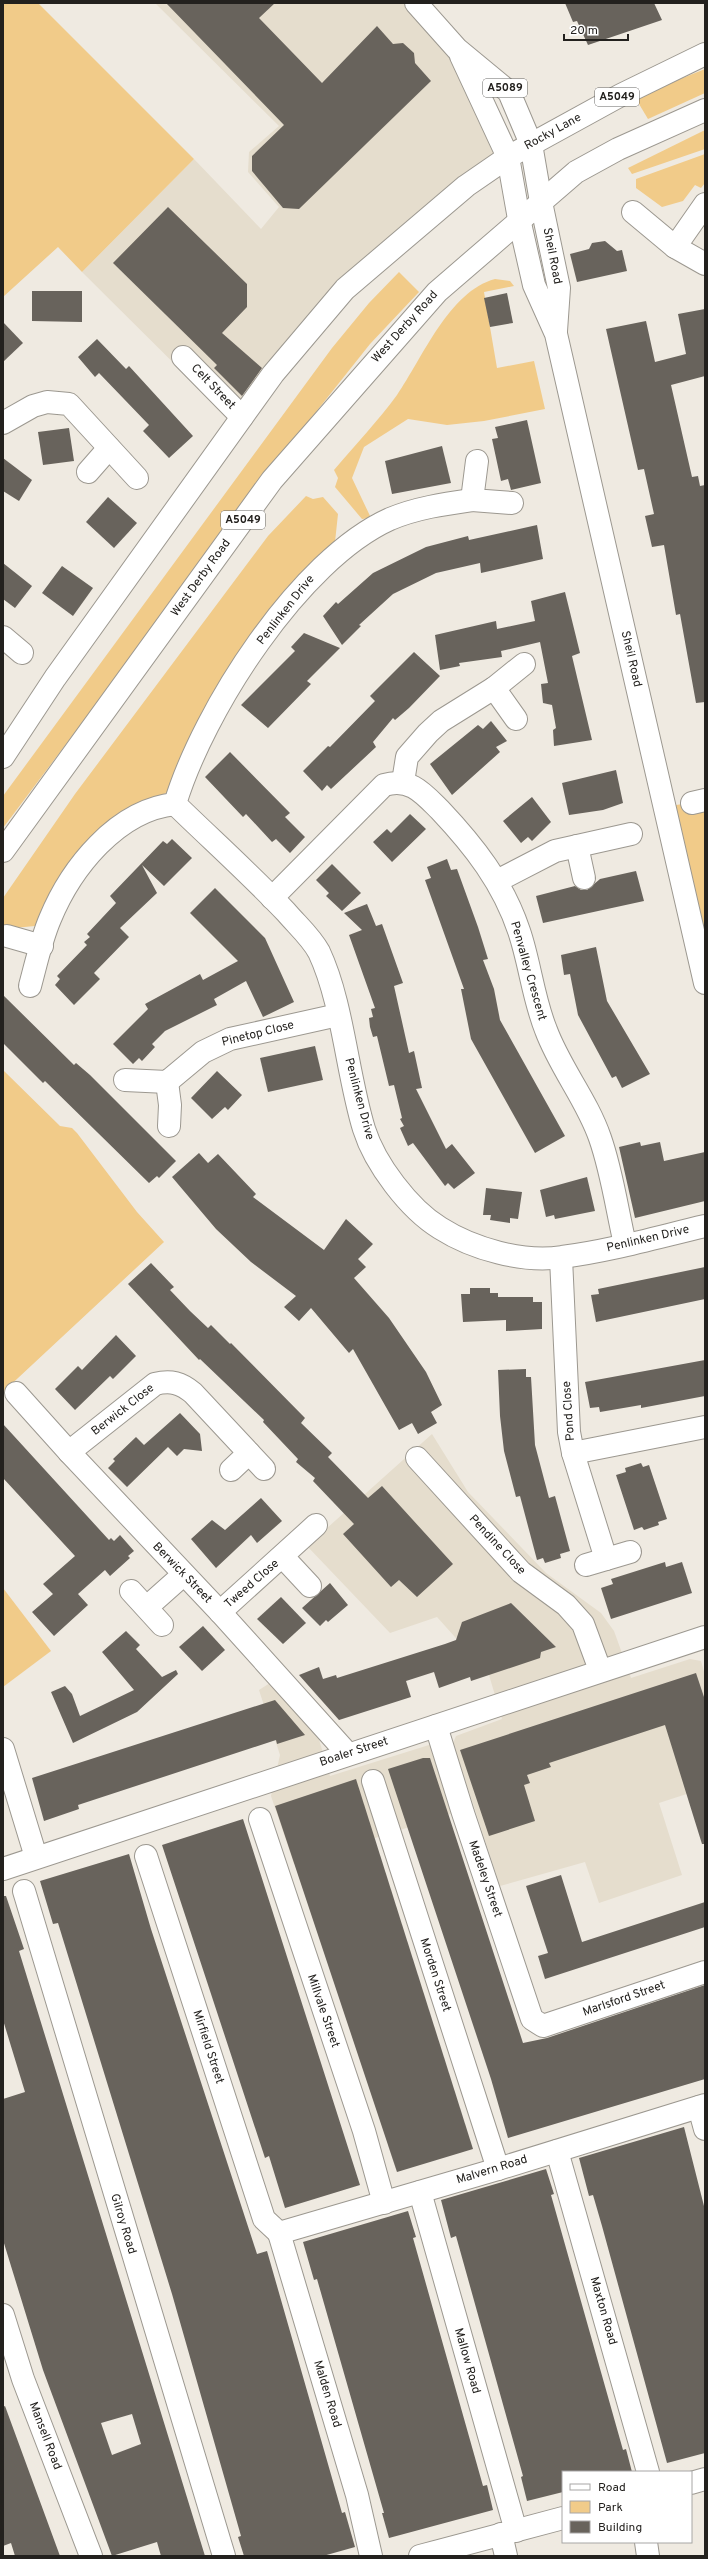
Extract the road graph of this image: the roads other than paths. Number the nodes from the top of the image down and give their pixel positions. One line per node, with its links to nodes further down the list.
1 (416, 3): 2 (main road, A5089)
2 (458, 49): 5 (main road, A5089); 6 (main road, A5089)
3 (705, 54): 5 (main road, Rocky Lane / A5049)
4 (705, 110): 7 (main road, A5049)
5 (531, 144): 6 (main road, Rocky Lane / A5049); 7 (main road, Sheil Road)
6 (508, 156): 10 (main road, Sheil Road); 15 (main road, A5049)
7 (541, 202): 10 (main road, A5049); 13 (main road, Sheil Road)
8 (705, 204): 11 (main road)
9 (633, 212): 11 (main road)
10 (519, 219): 13 (main road, Sheil Road); 33 (main road, West Derby Road / A5049)
11 (675, 246): 12 (main road)
12 (705, 264)
13 (556, 334): 39 (main road, Sheil Road)
14 (183, 357): 15 (main road, Celt Street)
15 (242, 417): 28 (main road, A5049)
16 (3, 423): 17 (main road)
17 (109, 448): 19 (main road); 20 (main road)
18 (477, 460): 21 (main road)
19 (88, 472)
20 (137, 478)
21 (472, 500): 22 (main road, Penlinken Drive); 30 (main road, Penlinken Drive)
22 (512, 503)
23 (3, 637): 24 (main road)
24 (22, 653)
25 (524, 664): 26 (main road)
26 (494, 688): 27 (main road); 29 (main road)
27 (516, 719)
28 (3, 757)
29 (403, 782): 35 (main road, Penvalley Crescent); 36 (main road)
30 (175, 804): 36 (main road, Penlinken Drive); 38 (main road)
31 (631, 834): 32 (main road)
32 (577, 846): 34 (main road); 35 (main road)
33 (3, 851)
34 (584, 878)
35 (496, 881): 46 (main road, Penvalley Crescent)
36 (272, 898): 41 (main road, Penlinken Drive)
37 (7, 936): 38 (main road)
38 (42, 946): 40 (main road)
39 (705, 983)
40 (30, 986)
41 (338, 1015): 43 (main road, Pinetop Close); 47 (main road, Penlinken Drive)
42 (125, 1080): 43 (main road)
43 (167, 1082): 44 (main road)
44 (169, 1126)
45 (705, 1226): 46 (main road, Penlinken Drive)
46 (625, 1244): 47 (main road, Penlinken Drive)
47 (561, 1258): 52 (main road, Pond Close)
48 (16, 1393): 50 (main road, Berwick Street)
49 (705, 1427): 52 (main road)
50 (69, 1452): 51 (main road, Berwick Close); 61 (main road, Berwick Street)
51 (249, 1453): 54 (main road, Berwick Close); 55 (main road)
52 (573, 1453): 59 (main road, Pond Close)
53 (417, 1458): 68 (main road, Pendine Close)
54 (264, 1469)
55 (231, 1470)
56 (316, 1525): 58 (main road, Tweed Close)
57 (630, 1552): 59 (main road)
58 (283, 1557): 62 (main road, Tweed Close); 65 (main road, Tweed Close)
59 (606, 1559): 60 (main road)
60 (586, 1565)
61 (183, 1574): 64 (main road); 65 (main road, Berwick Street)
62 (310, 1586)
63 (131, 1591): 64 (main road)
64 (147, 1607): 66 (main road)
65 (220, 1612): 71 (main road, Berwick Street)
66 (162, 1625)
67 (704, 1642): 68 (main road, Boaler Street)
68 (600, 1670): 69 (main road, Boaler Street)
69 (436, 1726): 71 (main road, Boaler Street); 79 (main road, Madeley Street)
70 (3, 1749): 75 (main road)
71 (348, 1754): 75 (main road, Boaler Street)
72 (373, 1781): 83 (main road, Morden Street)
73 (260, 1819): 85 (main road, Millvale Street)
74 (146, 1856): 86 (main road, Mirfield Street)
75 (36, 1858): 76 (main road, Boaler Street)
76 (3, 1869)
77 (24, 1891): 95 (main road, Gilroy Road)
78 (705, 1972): 79 (main road, Marlsford Street)
79 (543, 2026)
80 (702, 2106): 81 (main road); 82 (main road, Malvern Road)
81 (705, 2129)
82 (557, 2151): 83 (main road, Malvern Road); 88 (main road, Maxton Road)
83 (498, 2169): 84 (main road, Malvern Road)
84 (420, 2192): 85 (main road, Malvern Road); 92 (main road, Mallow Road)
85 (384, 2203): 86 (main road, Malvern Road)
86 (279, 2233): 96 (main road, Malden Road)
87 (3, 2315): 94 (main road, Mansell Road)
88 (648, 2471)
89 (705, 2479): 90 (main road)
90 (692, 2483)
91 (562, 2518): 92 (main road)
92 (508, 2532): 97 (main road); 98 (main road, Mallow Road)
93 (646, 2543): 99 (main road)
94 (91, 2556)
95 (224, 2556)
96 (371, 2556)
97 (420, 2556)
98 (506, 2556)
99 (648, 2556)

